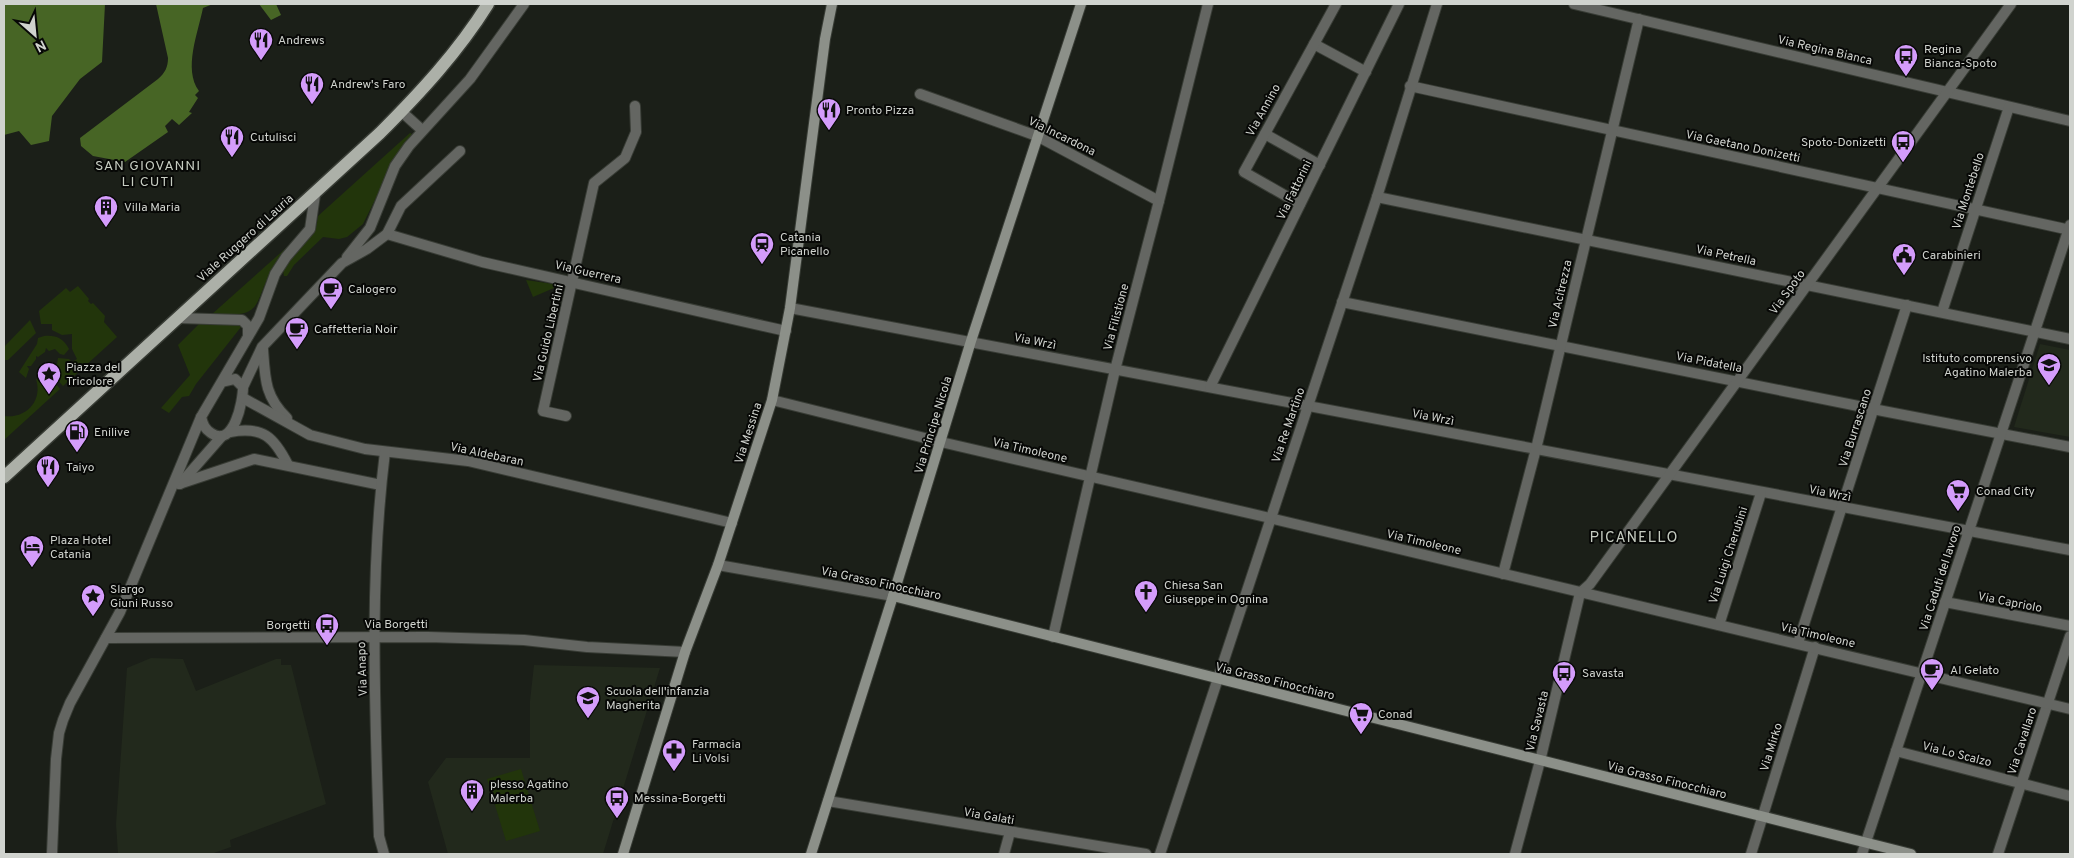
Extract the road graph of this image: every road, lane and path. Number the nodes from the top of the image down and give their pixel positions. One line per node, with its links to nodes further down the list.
1 (488, 4): 19 (main road, Viale Ruggero di Lauria)
2 (524, 4): 21 (street)
3 (832, 4): 41 (main road, Via Messina)
4 (1081, 4): 24 (main road, Via Principe Nicola)
5 (1208, 4): 30 (street, Via Filistione)
6 (1336, 4): 12 (street, Via Annino)
7 (1400, 4): 13 (street, Via Fattorini)
8 (1437, 4): 14 (street, Via Re Martino)
9 (1574, 4): 11 (street, Via Regina Bianca)
10 (2011, 4): 15 (street, Via Spoto)
11 (1639, 19): 15 (street, Via Regina Bianca); 22 (street, Via Acitrezza)
12 (1314, 44): 13 (street); 23 (street, Via Annino)
13 (1366, 72): 26 (street, Via Fattorini)
14 (1410, 86): 22 (street, Via Gaetano Donizetti); 29 (street, Via Re Martino)
15 (1946, 92): 18 (street, Via Regina Bianca); 27 (street, Via Spoto)
16 (920, 94): 24 (street, Via Incardona)
17 (635, 106): 37 (street, Via Guido Libertini)
18 (2009, 107): 20 (street, Via Regina Bianca); 32 (street, Via Montebello)
19 (402, 112): 21 (street); 28 (main road, Viale Ruggero di Lauria)
20 (2070, 121)
21 (422, 130): 36 (street)
22 (1612, 131): 27 (street, Via Gaetano Donizetti); 35 (street, Via Acitrezza)
23 (1265, 134): 26 (street); 31 (street, Via Annino)
24 (1037, 136): 30 (street, Via Incardona); 48 (main road, Via Principe Nicola)
25 (460, 151): 34 (street)
26 (1320, 165): 31 (street, Via Fattorini)
27 (1877, 188): 32 (street, Via Gaetano Donizetti); 38 (street, Via Spoto)
28 (315, 195): 43 (main road, Viale Ruggero di Lauria); 46 (street)
29 (1377, 197): 35 (street, Via Petrella); 39 (street, Via Re Martino)
30 (1159, 201): 51 (street, Via Filistione)
31 (1300, 204): 54 (street, Via Fattorini)
32 (1976, 209): 33 (street, Via Gaetano Donizetti); 42 (street, Via Montebello)
33 (2070, 228): 45 (street, Via Caduti del lavoro)
34 (387, 234): 36 (street); 37 (street, Via Guerrera)
35 (1586, 239): 38 (street, Via Petrella); 49 (street, Via Acitrezza)
36 (342, 263): 50 (street)
37 (572, 281): 44 (street, Via Guerrera); 59 (street, Via Guido Libertini)
38 (1808, 285): 40 (street, Via Petrella); 52 (street, Via Spoto)
39 (1342, 302): 49 (street, Via Pidatella); 57 (street, Via Re Martino)
40 (1907, 305): 42 (street, Via Petrella); 58 (street, Via Burrascano)
41 (790, 308): 44 (main road, Via Messina); 48 (street, Via Wrzì)
42 (1942, 312): 45 (street, Via Petrella)
43 (178, 318): 46 (street); 70 (main road, Viale Ruggero di Lauria)
44 (786, 331): 56 (main road, Via Messina)
45 (2036, 332): 47 (street, Via Petrella); 62 (street, Via Caduti del lavoro)
46 (248, 336): 53 (street)
47 (2070, 339)
48 (971, 341): 51 (street, Via Wrzì); 64 (main road, Via Principe Nicola)
49 (1560, 345): 52 (street, Via Pidatella); 66 (street, Via Acitrezza)
50 (262, 347): 55 (street); 63 (street)
51 (1115, 370): 54 (street, Via Wrzì); 71 (street, Via Filistione)
52 (1738, 380): 58 (street, Via Pidatella); 69 (street, Via Spoto)
53 (222, 382): 55 (street, Via Aldebaran); 60 (street)
54 (1210, 387): 57 (street, Via Wrzì)
55 (243, 393): 61 (street); 63 (street, Via Aldebaran)
56 (772, 400): 64 (street, Via Timoleone); 78 (main road, Via Messina)
57 (1308, 406): 66 (street, Via Wrzì); 77 (street, Via Re Martino)
58 (1874, 409): 62 (street, Via Pidatella); 76 (street, Via Burrascano)
59 (566, 416)
60 (201, 418): 61 (street); 75 (street)
61 (226, 434): 68 (street); 72 (street)
62 (2001, 434): 65 (street, Via Pidatella); 79 (street, Via Caduti del lavoro)
63 (310, 435): 67 (street, Via Aldebaran)
64 (941, 442): 71 (street, Via Timoleone); 84 (main road, Via Principe Nicola)
65 (2070, 447)
66 (1536, 449): 69 (street, Via Wrzì); 82 (street, Via Acitrezza)
67 (385, 452): 73 (street, Via Anapo); 78 (street, Via Aldebaran)
68 (288, 465): 72 (street); 73 (street)
69 (1670, 475): 74 (street, Via Wrzì); 83 (street, Via Spoto)
70 (4, 477)
71 (1090, 477): 77 (street, Via Timoleone); 90 (street, Via Filistione)
72 (179, 484): 75 (street)
73 (381, 484): 88 (street, Via Anapo)
74 (1761, 493): 76 (street, Via Wrzì); 86 (street, Via Luigi Cherubini)
75 (165, 502): 91 (street)
76 (1842, 508): 79 (street, Via Wrzì); 92 (street, Via Burrascano)
77 (1270, 518): 82 (street, Via Timoleone); 96 (street, Via Re Martino)
78 (732, 523): 81 (main road, Via Messina)
79 (1969, 530): 80 (street, Via Wrzì); 85 (street, Via Caduti del lavoro)
80 (2070, 550)
81 (718, 566): 84 (street, Via Grasso Finocchiaro); 94 (main road, Via Messina)
82 (1503, 574): 83 (street, Via Timoleone)
83 (1580, 593): 86 (street, Via Timoleone); 100 (street, Via Savasta)
84 (893, 596): 90 (main road, Via Grasso Finocchiaro); 103 (main road, Via Principe Nicola)
85 (1945, 602): 87 (street, Via Capriolo); 95 (street, Via Caduti del lavoro)
86 (1719, 625): 92 (street, Via Timoleone)
87 (2070, 626)
88 (373, 636): 91 (street, Via Borgetti); 94 (street, Via Borgetti); 108 (street, Via Anapo)
89 (2070, 636): 97 (street, Via Cavallaro)
90 (1053, 637): 96 (main road, Via Grasso Finocchiaro)
91 (106, 638): 107 (street)
92 (1798, 643): 93 (street, Via Timoleone)
93 (1815, 647): 95 (street, Via Timoleone); 104 (street, Via Mirko)
94 (685, 652): 109 (main road, Via Messina)
95 (1922, 673): 97 (street, Via Timoleone); 99 (street, Via Caduti del lavoro)
96 (1218, 680): 100 (main road, Via Grasso Finocchiaro); 113 (street, Via Re Martino)
97 (2048, 703): 98 (street, Via Timoleone); 101 (street, Via Cavallaro)
98 (2070, 709)
99 (1896, 751): 101 (street, Via Lo Scalzo); 106 (street, Via Caduti del lavoro)
100 (1540, 761): 104 (main road, Via Grasso Finocchiaro); 114 (street, Via Savasta)
101 (2021, 783): 102 (street, Via Lo Scalzo); 118 (street, Via Cavallaro)
102 (2070, 796)
103 (828, 801): 105 (street, Via Galati); 110 (main road, Via Principe Nicola)
104 (1763, 817): 106 (main road, Via Grasso Finocchiaro); 115 (street, Via Mirko)
105 (1010, 832): 111 (street); 112 (street, Via Galati)
106 (1866, 842): 116 (street, Via Caduti del lavoro); 117 (main road, Via Grasso Finocchiaro)
107 (52, 854)
108 (384, 854)
109 (623, 854)
110 (811, 854)
111 (1004, 854)
112 (1146, 854)
113 (1160, 854)
114 (1515, 854)
115 (1752, 854)
116 (1862, 854)
117 (1911, 854)
118 (1998, 854)

